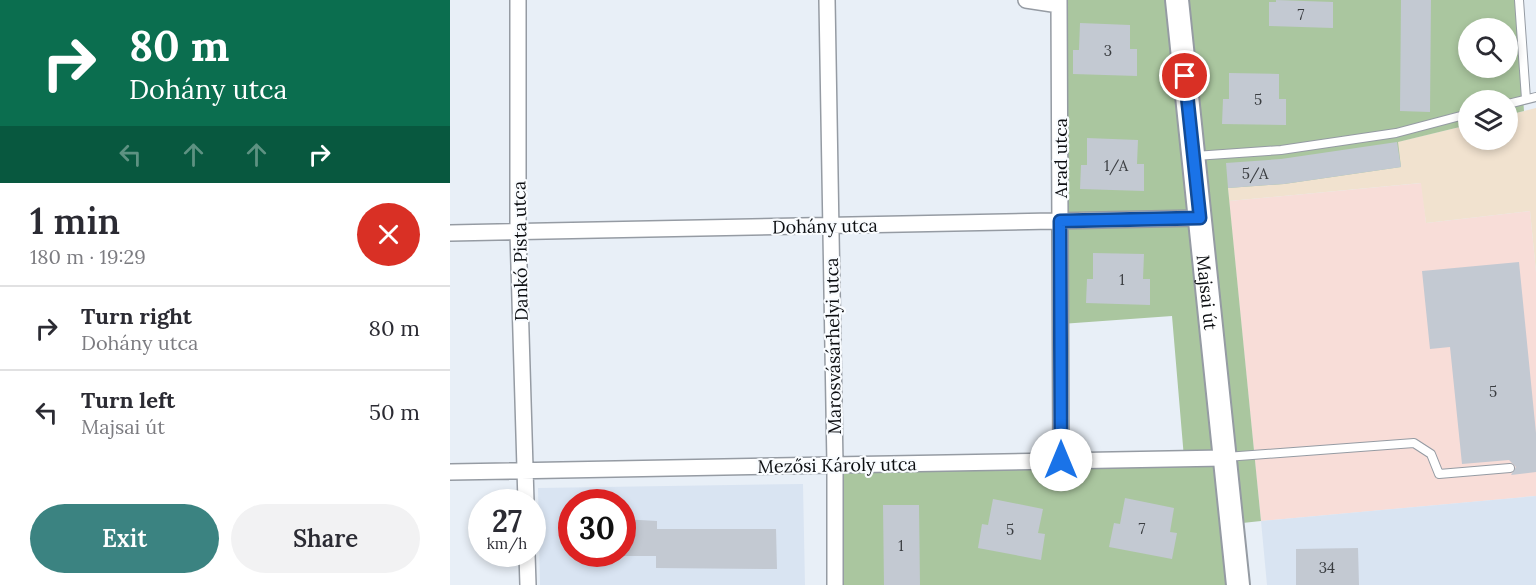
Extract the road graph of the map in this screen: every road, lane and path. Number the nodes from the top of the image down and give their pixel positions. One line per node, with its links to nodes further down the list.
1 (519, 0): 15 (street, Dankó Pista utca)
2 (827, 0): 14 (street, Marosvásárhelyi utca)
3 (1026, 0): 6 (street)
4 (1177, 0): 11 (main road, Majsai út)
5 (1519, 0): 8 (lane)
6 (1059, 3): 13 (street, Arad utca)
7 (1536, 96): 8 (lane)
8 (1526, 99): 9 (lane)
9 (1518, 101)
10 (1458, 117): 11 (lane)
11 (1193, 156): 12 (main road, Majsai út)
12 (1200, 218): 13 (street, Dohány utca); 17 (main road, Majsai út)
13 (1060, 221): 14 (street, Dohány utca); 18 (street, Arad utca)
14 (831, 226): 15 (street, Dohány utca); 19 (street, Marosvásárhelyi utca)
15 (518, 232): 16 (street, Dohány utca); 21 (street, Dankó Pista utca)
16 (450, 233)
17 (1224, 458): 18 (street, Mezősi Károly utca); 20 (lane); 27 (main road, Majsai út)
18 (1061, 460): 19 (street, Mezősi Károly utca)
19 (836, 465): 21 (street, Mezősi Károly utca); 26 (street, Marosvásárhelyi utca)
20 (1510, 468)
21 (525, 471): 22 (street, Mezősi Károly utca); 23 (street, Dankó Pista utca)
22 (450, 472)
23 (526, 489)
24 (527, 567): 25 (street)
25 (528, 585)
26 (835, 585)
27 (1238, 585)

